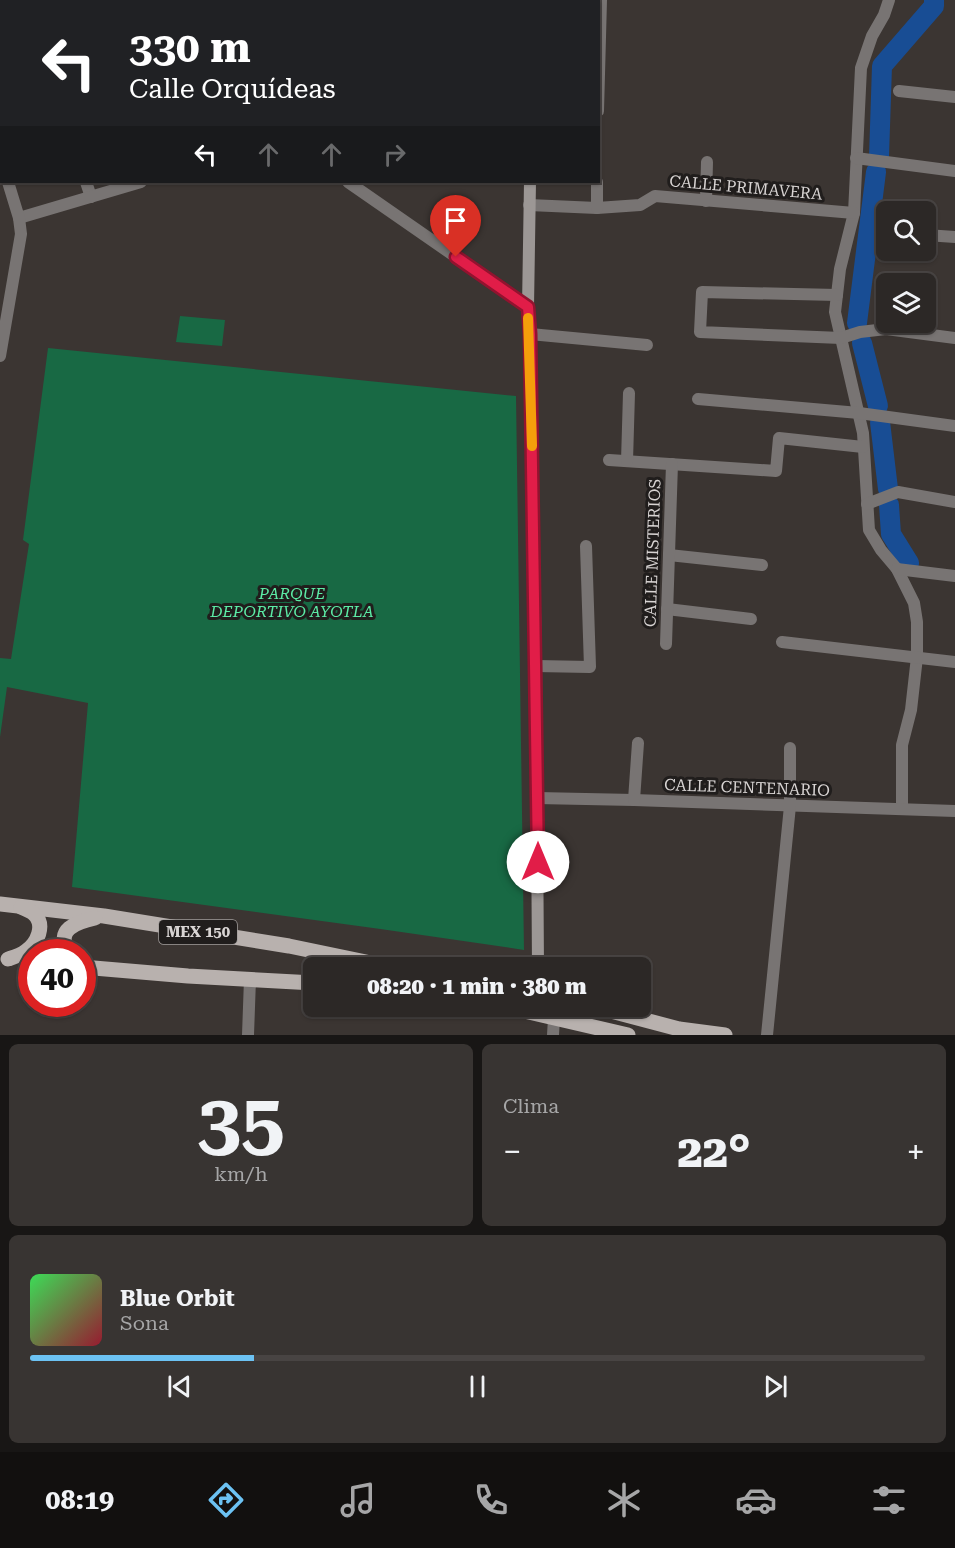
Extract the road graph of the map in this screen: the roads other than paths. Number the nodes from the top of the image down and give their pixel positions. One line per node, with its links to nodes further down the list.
1 (889, 0): 4 (street)
2 (899, 91): 3 (street)
3 (955, 97)
4 (856, 158): 6 (street); 17 (street)
5 (707, 162): 14 (street)
6 (955, 171)
7 (8, 183): 18 (street)
8 (86, 183): 13 (street)
9 (138, 183): 13 (street)
10 (349, 183): 23 (street)
11 (530, 183): 15 (street)
12 (597, 183): 16 (street)
13 (91, 197): 18 (street)
14 (706, 201): 16 (street, CALLE PRIMAVERA); 17 (street, CALLE PRIMAVERA)
15 (529, 205): 16 (street, CALLE PRIMAVERA); 23 (street)
16 (597, 208)
17 (854, 213): 21 (street)
18 (19, 218): 22 (street)
19 (936, 236): 20 (street)
20 (955, 237)
21 (837, 295): 25 (street); 25 (street)
22 (5, 303): 28 (street)
23 (528, 307): 24 (street)
24 (530, 334): 27 (street); 50 (street)
25 (841, 338): 26 (street); 31 (street)
26 (955, 338)
27 (647, 345)
28 (0, 356)
29 (629, 393): 35 (street)
30 (698, 399): 31 (street)
31 (859, 413): 32 (street); 33 (street)
32 (955, 426)
33 (863, 447): 36 (street); 38 (street)
34 (609, 460): 35 (street)
35 (627, 461): 36 (street)
36 (672, 464): 40 (street, CALLE MISTERIOS)
37 (955, 502): 38 (street)
38 (867, 504): 42 (street)
39 (586, 546): 50 (street)
40 (669, 555): 41 (street); 44 (street, CALLE MISTERIOS)
41 (762, 565)
42 (897, 570): 43 (street); 48 (street)
43 (955, 576)
44 (667, 609): 45 (street); 47 (street, CALLE MISTERIOS)
45 (751, 619)
46 (782, 642): 48 (street)
47 (666, 644)
48 (917, 657): 49 (street); 56 (street)
49 (955, 662)
50 (536, 666): 53 (street)
51 (638, 743): 54 (street)
52 (790, 748): 55 (street)
53 (537, 798): 54 (street, CALLE CENTENARIO); 63 (street)
54 (634, 800): 55 (street, CALLE CENTENARIO)
55 (789, 806): 56 (street, CALLE CENTENARIO); 75 (street)
56 (902, 809): 57 (street, CALLE CENTENARIO)
57 (955, 811)
58 (0, 904): 59 (main road, MEX 150)
59 (18, 906): 60 (main road, MEX 150); 64 (main road)
60 (104, 916): 61 (main road); 62 (main road, MEX 150)
61 (64, 939)
62 (342, 957)
63 (538, 957)
64 (4, 958)
65 (96, 967): 66 (main road)
66 (250, 979): 67 (main road); 71 (street)
67 (303, 982)
68 (551, 1017): 72 (street)
69 (568, 1017): 73 (main road)
70 (634, 1017): 74 (main road)
71 (248, 1035)
72 (553, 1035)
73 (628, 1035)
74 (725, 1035)
75 (767, 1035)

